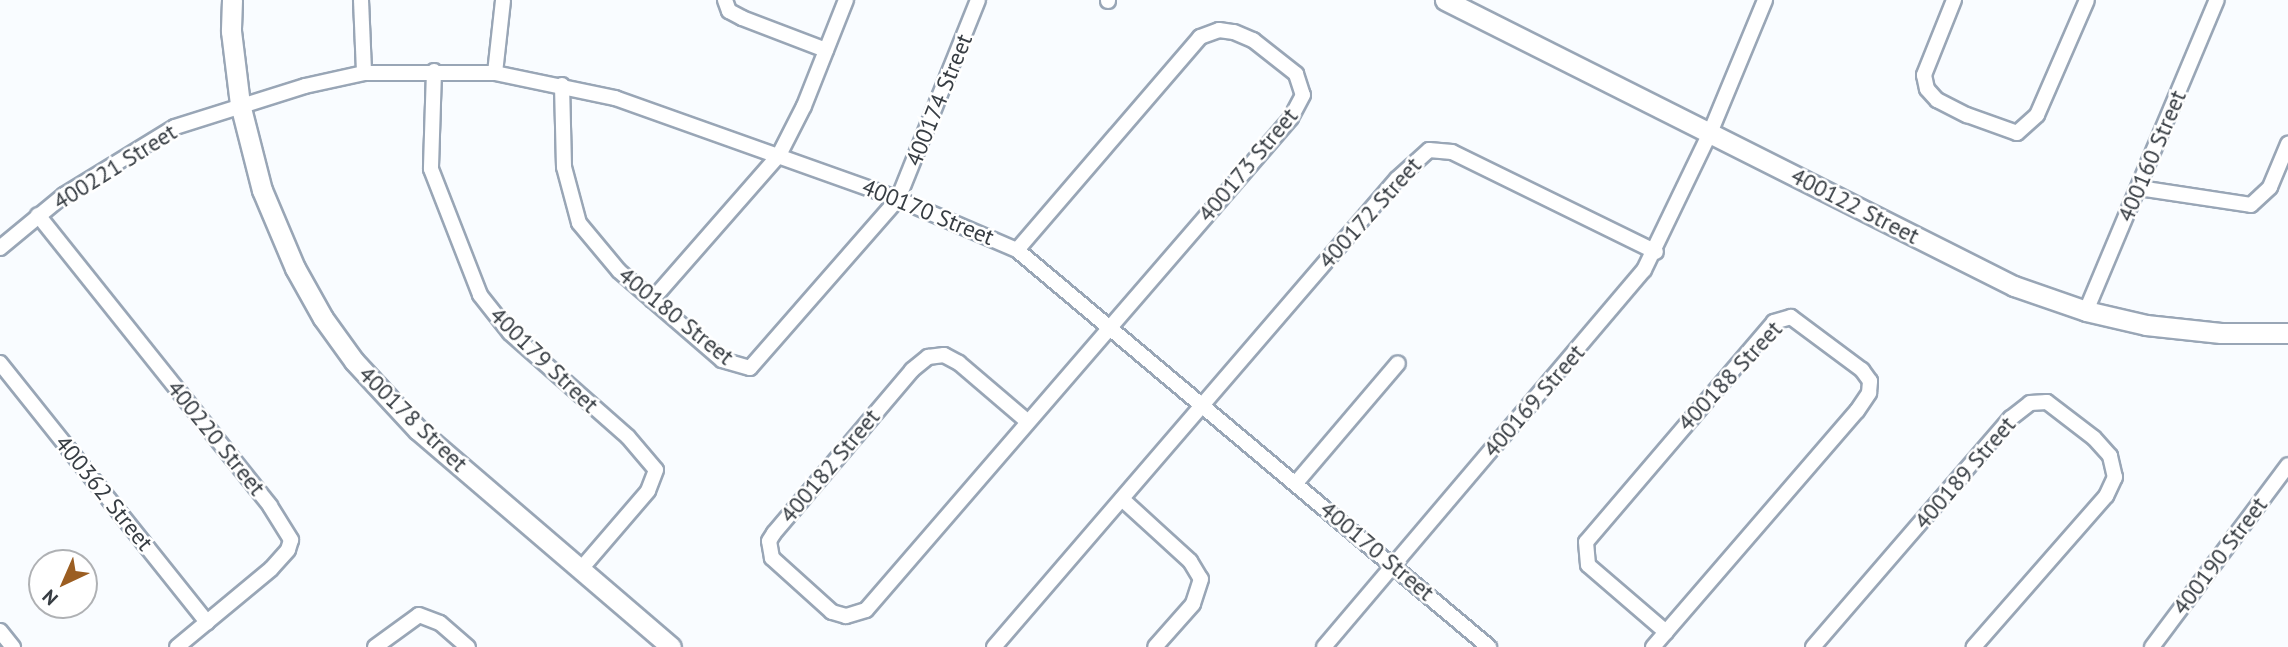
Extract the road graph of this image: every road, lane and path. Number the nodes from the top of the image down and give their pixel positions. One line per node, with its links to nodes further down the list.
1 (232, 0): 18 (street, 400178 Street)
2 (361, 0): 15 (street)
3 (503, 0): 16 (street)
4 (725, 0): 13 (street)
5 (846, 0): 13 (street)
6 (978, 0): 23 (street, 400174 Street)
7 (1445, 0): 19 (street, 400122 Street)
8 (1746, 0): 12 (street)
9 (1954, 0): 10 (street)
10 (2087, 0)
11 (2217, 0): 22 (street, 400160 Street)
12 (1763, 4): 19 (street, 400169 Street)
13 (826, 50): 21 (street)
14 (434, 71): 15 (street, 400170 Street); 16 (street, 400170 Street); 40 (street, 400179 Street)
15 (364, 73): 18 (street, 400170 Street)
16 (495, 73): 17 (street, 400170 Street)
17 (562, 85): 21 (street, 400170 Street); 28 (street, 400180 Street)
18 (240, 104): 24 (street, 400221 Street); 40 (street, 400178 Street)
19 (1710, 133): 27 (street, 400169 Street); 29 (street, 400122 Street)
20 (2288, 144): 22 (street)
21 (779, 155): 23 (street, 400170 Street); 28 (street)
22 (2139, 188): 29 (street, 400160 Street)
23 (898, 199): 26 (street, 400170 Street); 28 (street, 400180 Street)
24 (38, 215): 25 (street, 400221 Street); 41 (street, 400220 Street)
25 (0, 248)
26 (1017, 250): 30 (street, 400170 Street); 30 (street, 400173 Street)
27 (1656, 252): 34 (street, 400172 Street); 39 (street, 400169 Street)
28 (652, 300)
29 (2085, 311): 31 (street, 400122 Street)
30 (1111, 324): 34 (street, 400170 Street); 35 (street, 400182 Street)
31 (2288, 333)
32 (0, 363): 41 (street, 400362 Street)
33 (1398, 363): 37 (street)
34 (1204, 403): 37 (street, 400170 Street); 38 (street)
35 (1027, 421): 35 (street, 400182 Street)
36 (2288, 465): 56 (street, 400190 Street)
37 (1296, 483): 39 (street, 400170 Street)
38 (1122, 499): 49 (street); 50 (street)
39 (1394, 565): 51 (street, 400169 Street); 52 (street, 400170 Street)
40 (580, 569): 48 (street, 400178 Street)
41 (207, 622): 45 (street, 400220 Street)
42 (0, 631): 44 (street)
43 (1666, 632): 43 (street, 400188 Street); 53 (street, 400188 Street)
44 (13, 647)
45 (177, 647)
46 (375, 647): 47 (street)
47 (468, 647)
48 (671, 647)
49 (994, 647)
50 (1156, 647)
51 (1324, 647)
52 (1489, 647)
53 (1653, 647)
54 (1813, 647): 55 (street, 400189 Street)
55 (1974, 647)
56 (2152, 647)

